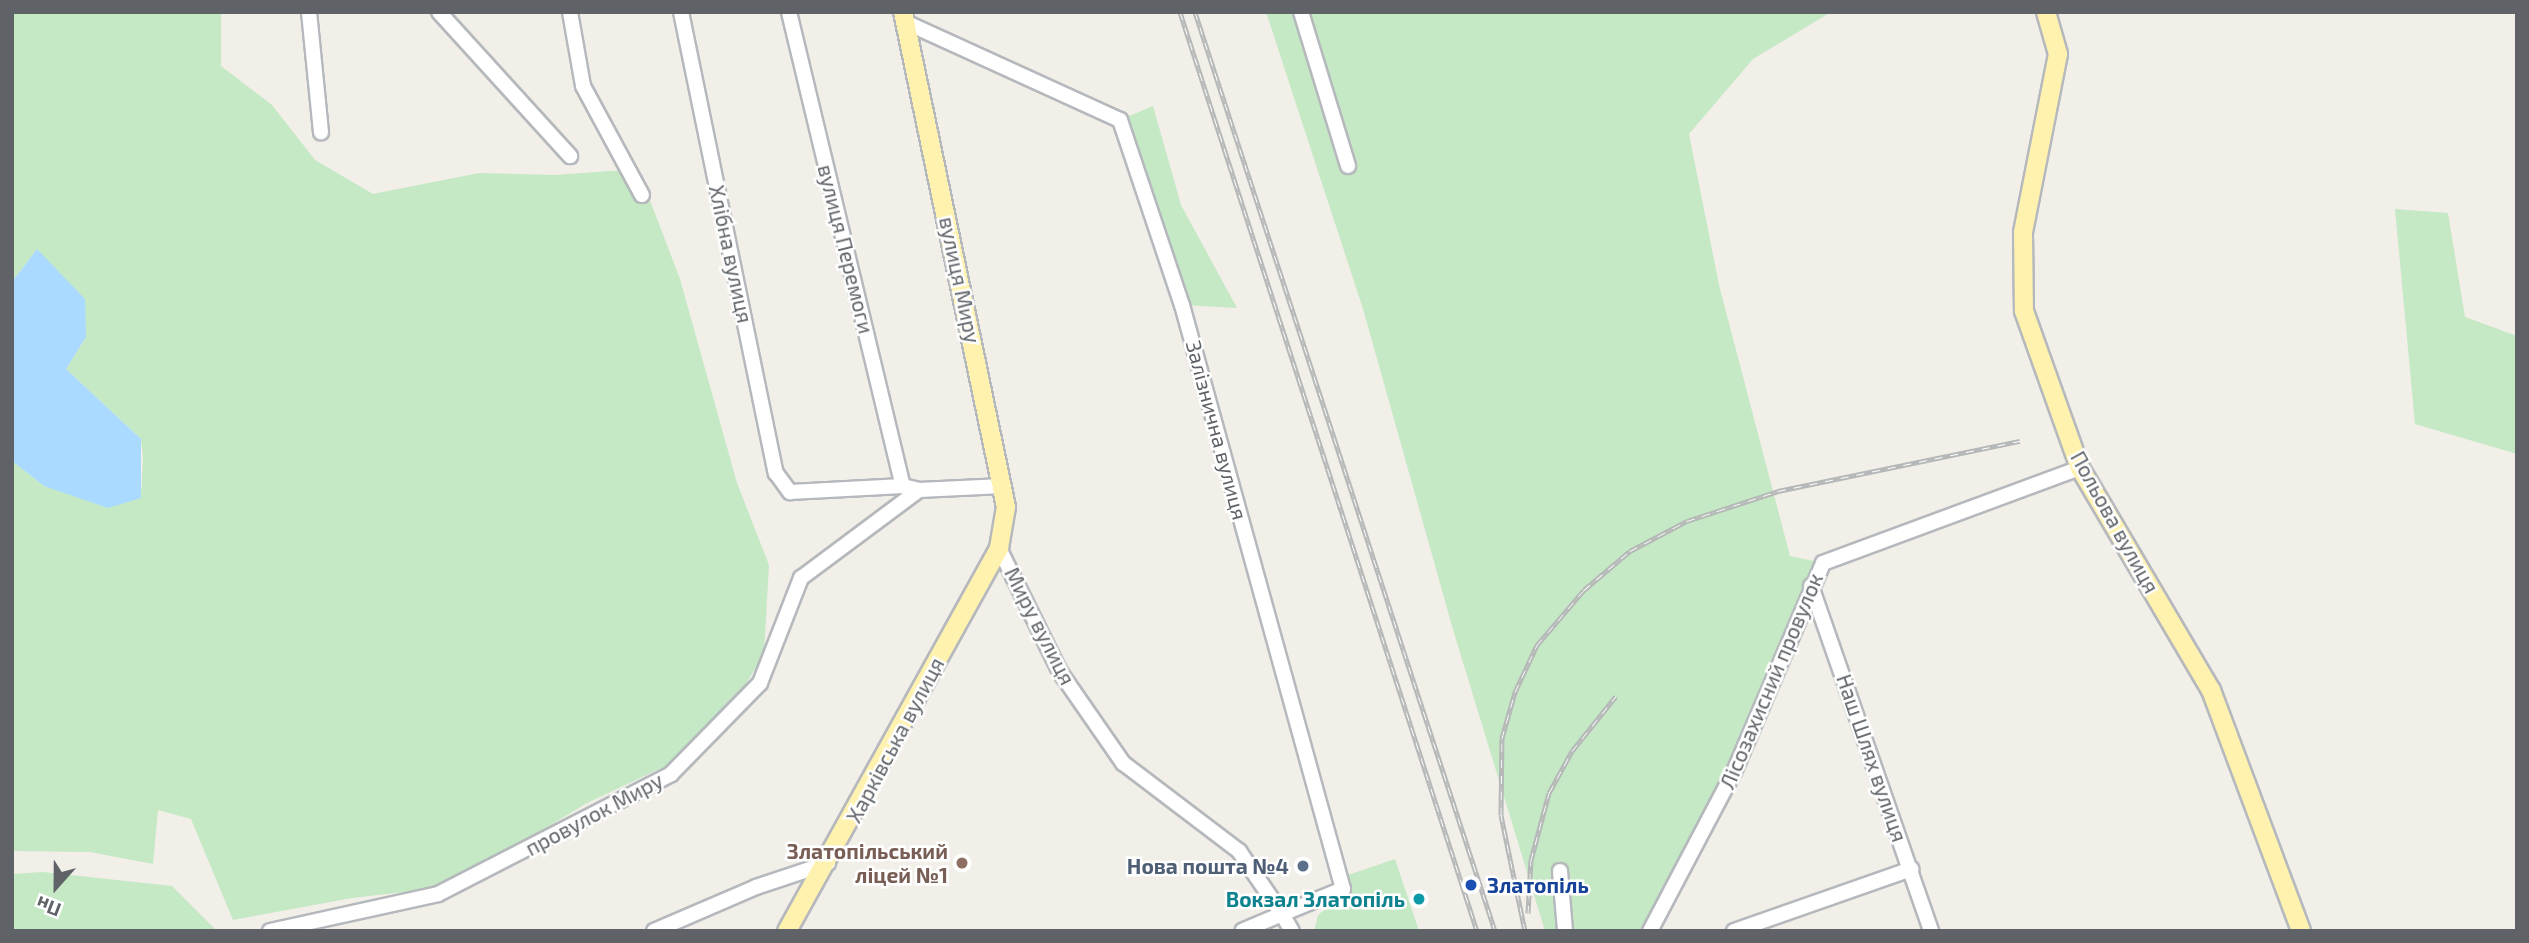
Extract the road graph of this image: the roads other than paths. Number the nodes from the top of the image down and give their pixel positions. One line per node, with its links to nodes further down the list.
1 (309, 12): 9 (street)
2 (439, 12): 10 (street)
3 (570, 12): 12 (street)
4 (681, 12): 14 (street, Хлібна вулиця)
5 (789, 12): 14 (street, вулиця Перемоги)
6 (1301, 12): 11 (street)
7 (2046, 12): 13 (main road, Польова вулиця)
8 (904, 17): 15 (main road, вулиця Миру); 22 (street, Залізнична вулиця)
9 (321, 132)
10 (570, 156)
11 (1348, 166)
12 (642, 195)
13 (2080, 468): 18 (street, Лісозахисний провулок); 32 (main road, Польова вулиця)
14 (903, 486): 16 (street)
15 (1003, 486): 16 (street); 17 (main road, вулиця Миру)
16 (919, 490): 23 (street, провулок Миру)
17 (999, 548): 19 (main road, Харківська вулиця); 22 (street, Миру вулиця)
18 (1811, 586): 20 (street, Наш Шлях вулиця); 29 (street, Лісозахисний провулок)
19 (828, 863): 24 (street); 25 (main road, Харківська вулиця)
20 (1911, 869): 30 (street); 31 (street, Наш Шлях вулиця)
21 (1560, 871): 28 (street)
22 (1282, 914): 26 (street); 27 (street)
23 (270, 931)
24 (654, 931)
25 (787, 931)
26 (1242, 931)
27 (1292, 931)
28 (1565, 931)
29 (1650, 931)
30 (1734, 931)
31 (1931, 931)
32 (2301, 931)

